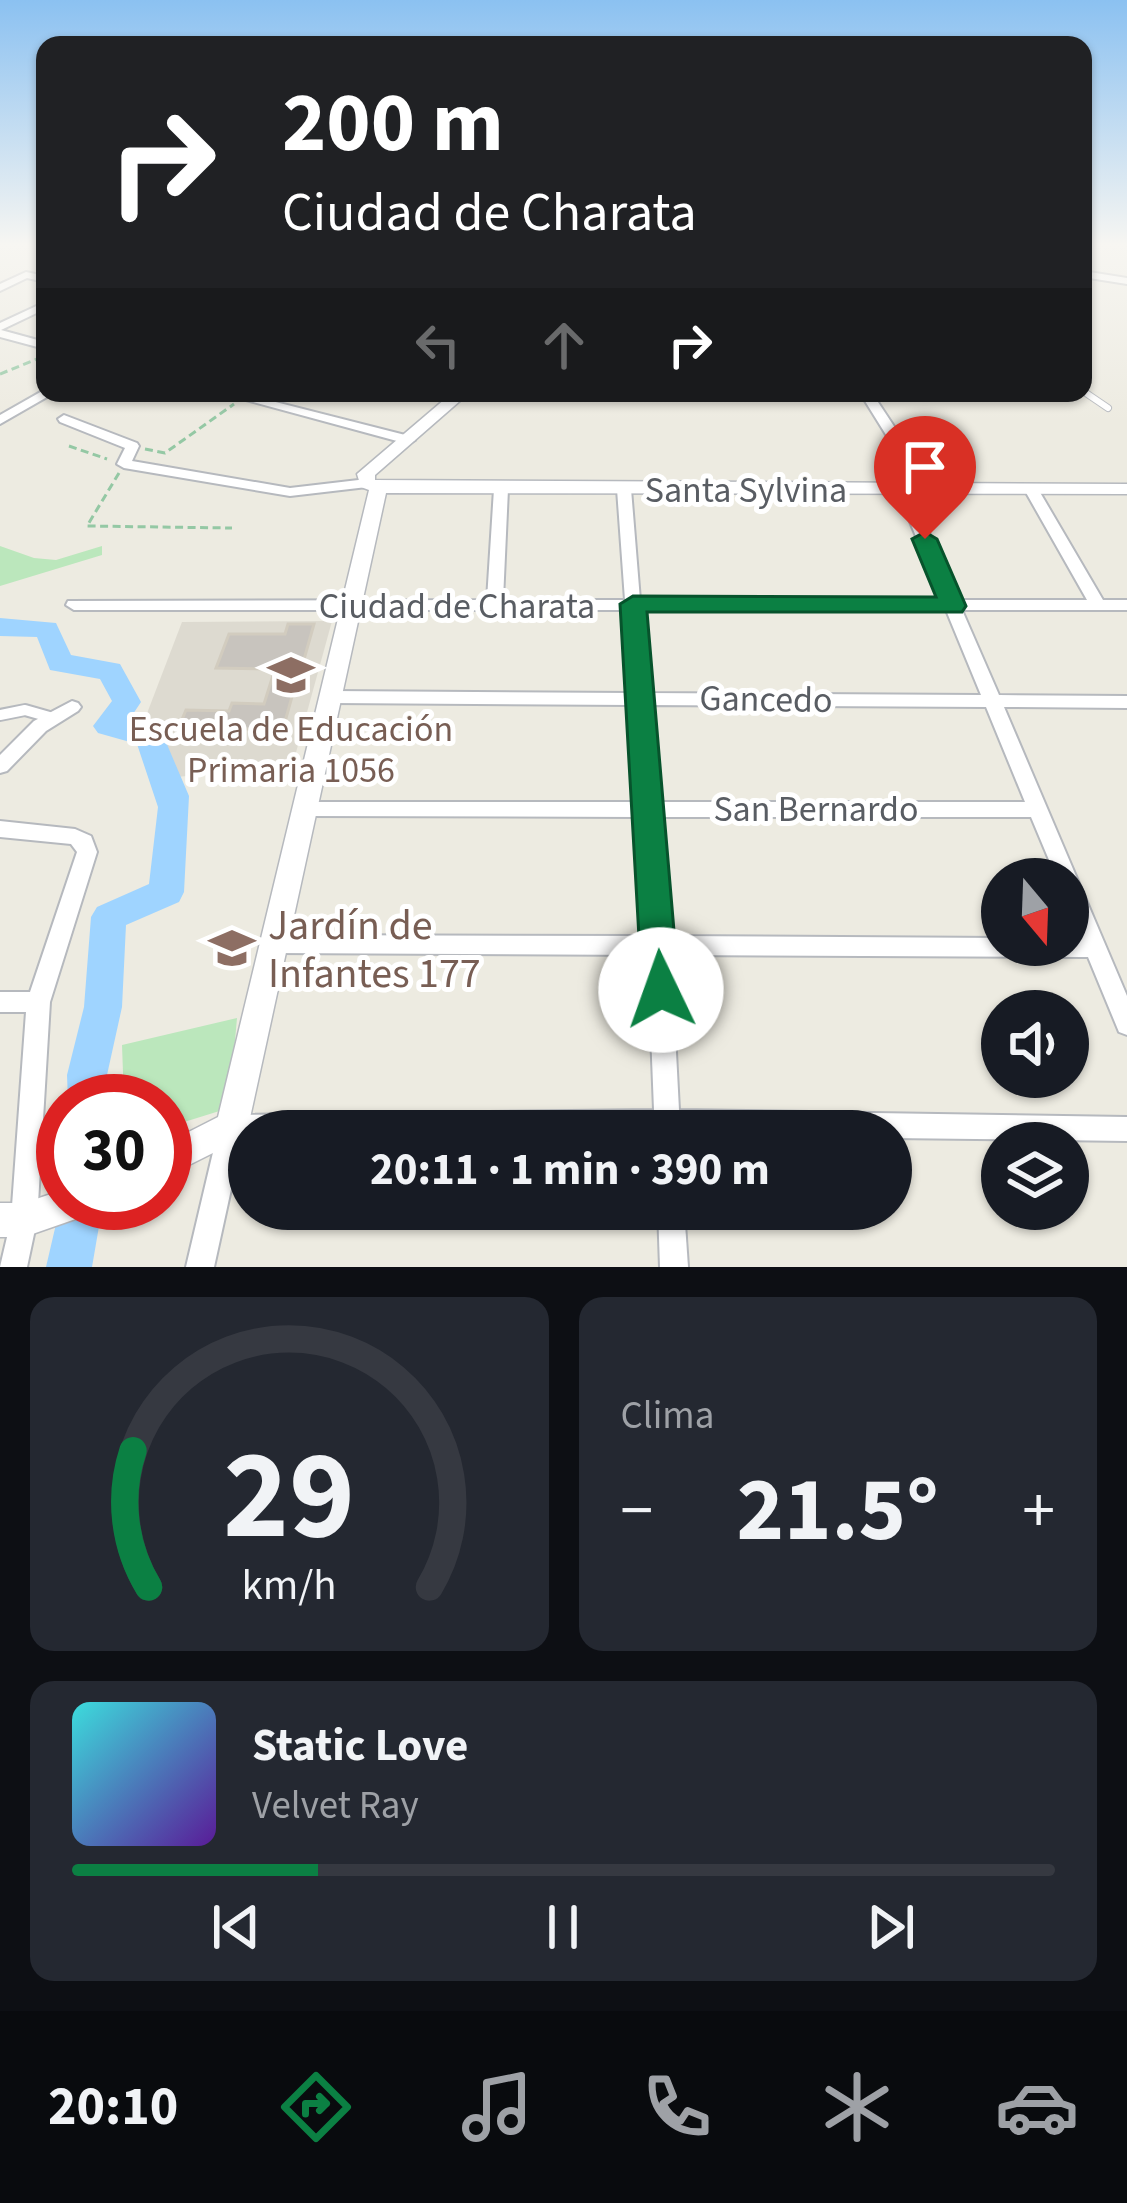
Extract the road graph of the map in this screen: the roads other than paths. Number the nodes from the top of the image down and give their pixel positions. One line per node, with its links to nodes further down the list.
1 (36, 309): 2 (street)
2 (0, 330): 3 (street)
3 (36, 347)
4 (1092, 397): 9 (lane)
5 (36, 400): 11 (street)
6 (261, 402): 12 (street)
7 (451, 402): 12 (street)
8 (872, 402): 18 (street)
9 (1108, 408)
10 (64, 419): 13 (street)
11 (0, 420)
12 (408, 440): 13 (street)
13 (373, 486): 14 (street, Santa Sylvina); 25 (street)
14 (501, 489): 15 (street, Santa Sylvina); 19 (street)
15 (624, 489): 18 (street, Santa Sylvina); 20 (street)
16 (1031, 489): 17 (street, Santa Sylvina); 18 (street, Santa Sylvina); 21 (street)
17 (1127, 489)
18 (904, 490): 24 (street)
19 (495, 604): 20 (street, Ciudad de Charata); 25 (street, Ciudad de Charata)
20 (633, 604): 24 (street, Ciudad de Charata); 27 (street)
21 (1097, 604): 23 (street, Ciudad de Charata); 24 (street, Ciudad de Charata)
22 (74, 605): 25 (street, Ciudad de Charata)
23 (1127, 605)
24 (952, 606): 28 (street)
25 (353, 607): 26 (street)
26 (332, 697): 27 (street, Gancedo); 34 (street)
27 (641, 697): 28 (street, Gancedo); 35 (street)
28 (993, 700): 29 (street, Gancedo); 36 (street)
29 (1127, 702)
30 (72, 707): 32 (street)
31 (0, 716): 32 (lane)
32 (53, 718): 33 (street)
33 (0, 766)
34 (307, 808): 35 (street, San Bernardo); 40 (street)
35 (647, 808): 36 (street, San Bernardo); 41 (street)
36 (1038, 810): 38 (street)
37 (0, 830): 44 (street)
38 (1058, 858)
39 (1089, 934): 42 (street)
40 (274, 944): 41 (street); 46 (street)
41 (659, 946): 42 (street); 47 (street)
42 (1095, 948): 45 (street)
43 (0, 1002): 44 (street)
44 (38, 1002): 53 (street)
45 (1127, 1024)
46 (236, 1110)
47 (666, 1110)
48 (912, 1128): 50 (street)
49 (228, 1129): 52 (street)
50 (1127, 1129)
51 (228, 1144): 56 (street)
52 (192, 1147)
53 (12, 1220): 55 (street)
54 (672, 1230): 57 (street)
55 (13, 1267)
56 (200, 1267)
57 (674, 1267)

